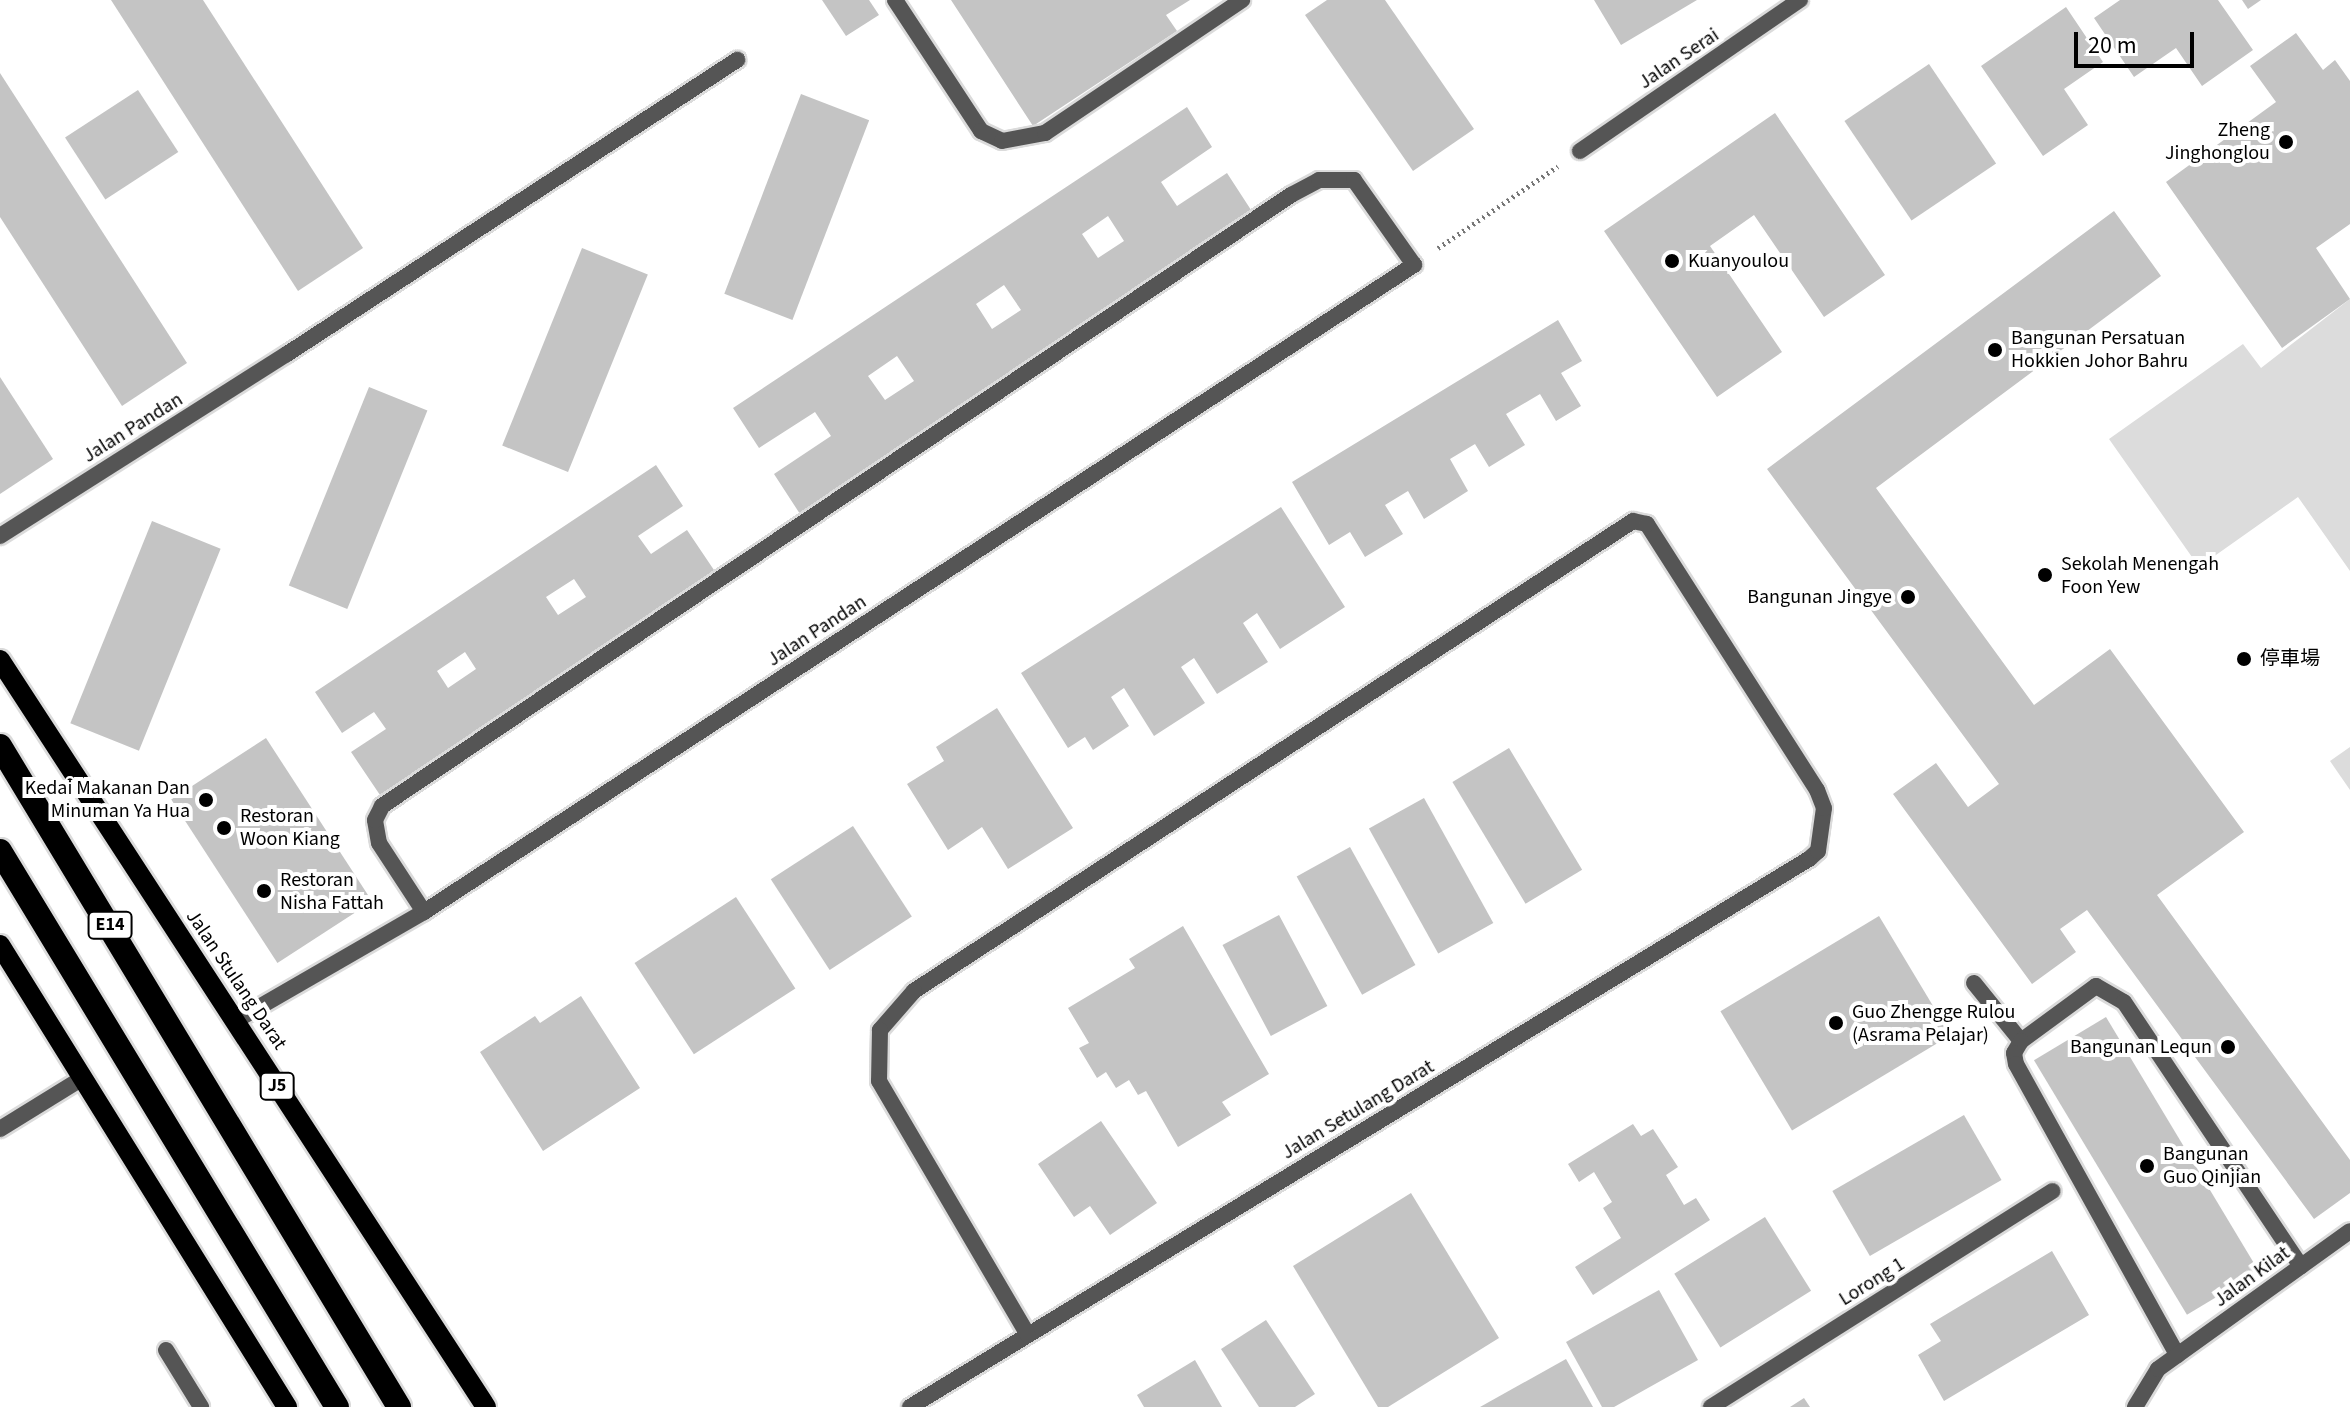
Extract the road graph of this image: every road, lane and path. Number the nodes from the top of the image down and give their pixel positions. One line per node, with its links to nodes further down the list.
1 (895, 0): 2 (street)
2 (1242, 0)
3 (1800, 0): 5 (street, Jalan Serai)
4 (737, 60): 8 (street, Jalan Pandan)
5 (1580, 151)
6 (1561, 164): 7 (path)
7 (1414, 265): 12 (street, Jalan Pandan); 12 (street)
8 (0, 536)
9 (0, 660): 15 (main road, Jalan Stulang Darat / J5)
10 (0, 746): 28 (highway, E14)
11 (0, 851): 27 (highway, E14)
12 (424, 912): 15 (street, Jalan Pandan)
13 (0, 945): 17 (main road)
14 (1974, 983): 16 (street)
15 (235, 1021): 29 (main road, Jalan Stulang Darat / J5)
16 (2021, 1041): 21 (street); 24 (street)
17 (81, 1079): 18 (street); 26 (main road)
18 (0, 1129)
19 (2053, 1191): 31 (street, Lorong 1)
20 (2350, 1231): 21 (street, Jalan Kilat)
21 (2301, 1266): 24 (street, Jalan Kilat)
22 (1028, 1335): 22 (street, Jalan Setulang Darat); 30 (street, Jalan Setulang Darat)
23 (166, 1350): 25 (street)
24 (2177, 1355): 32 (street, Jalan Kilat)
25 (201, 1407)
26 (287, 1407)
27 (337, 1407)
28 (399, 1407)
29 (486, 1407)
30 (910, 1407)
31 (1711, 1407)
32 (2135, 1407)

